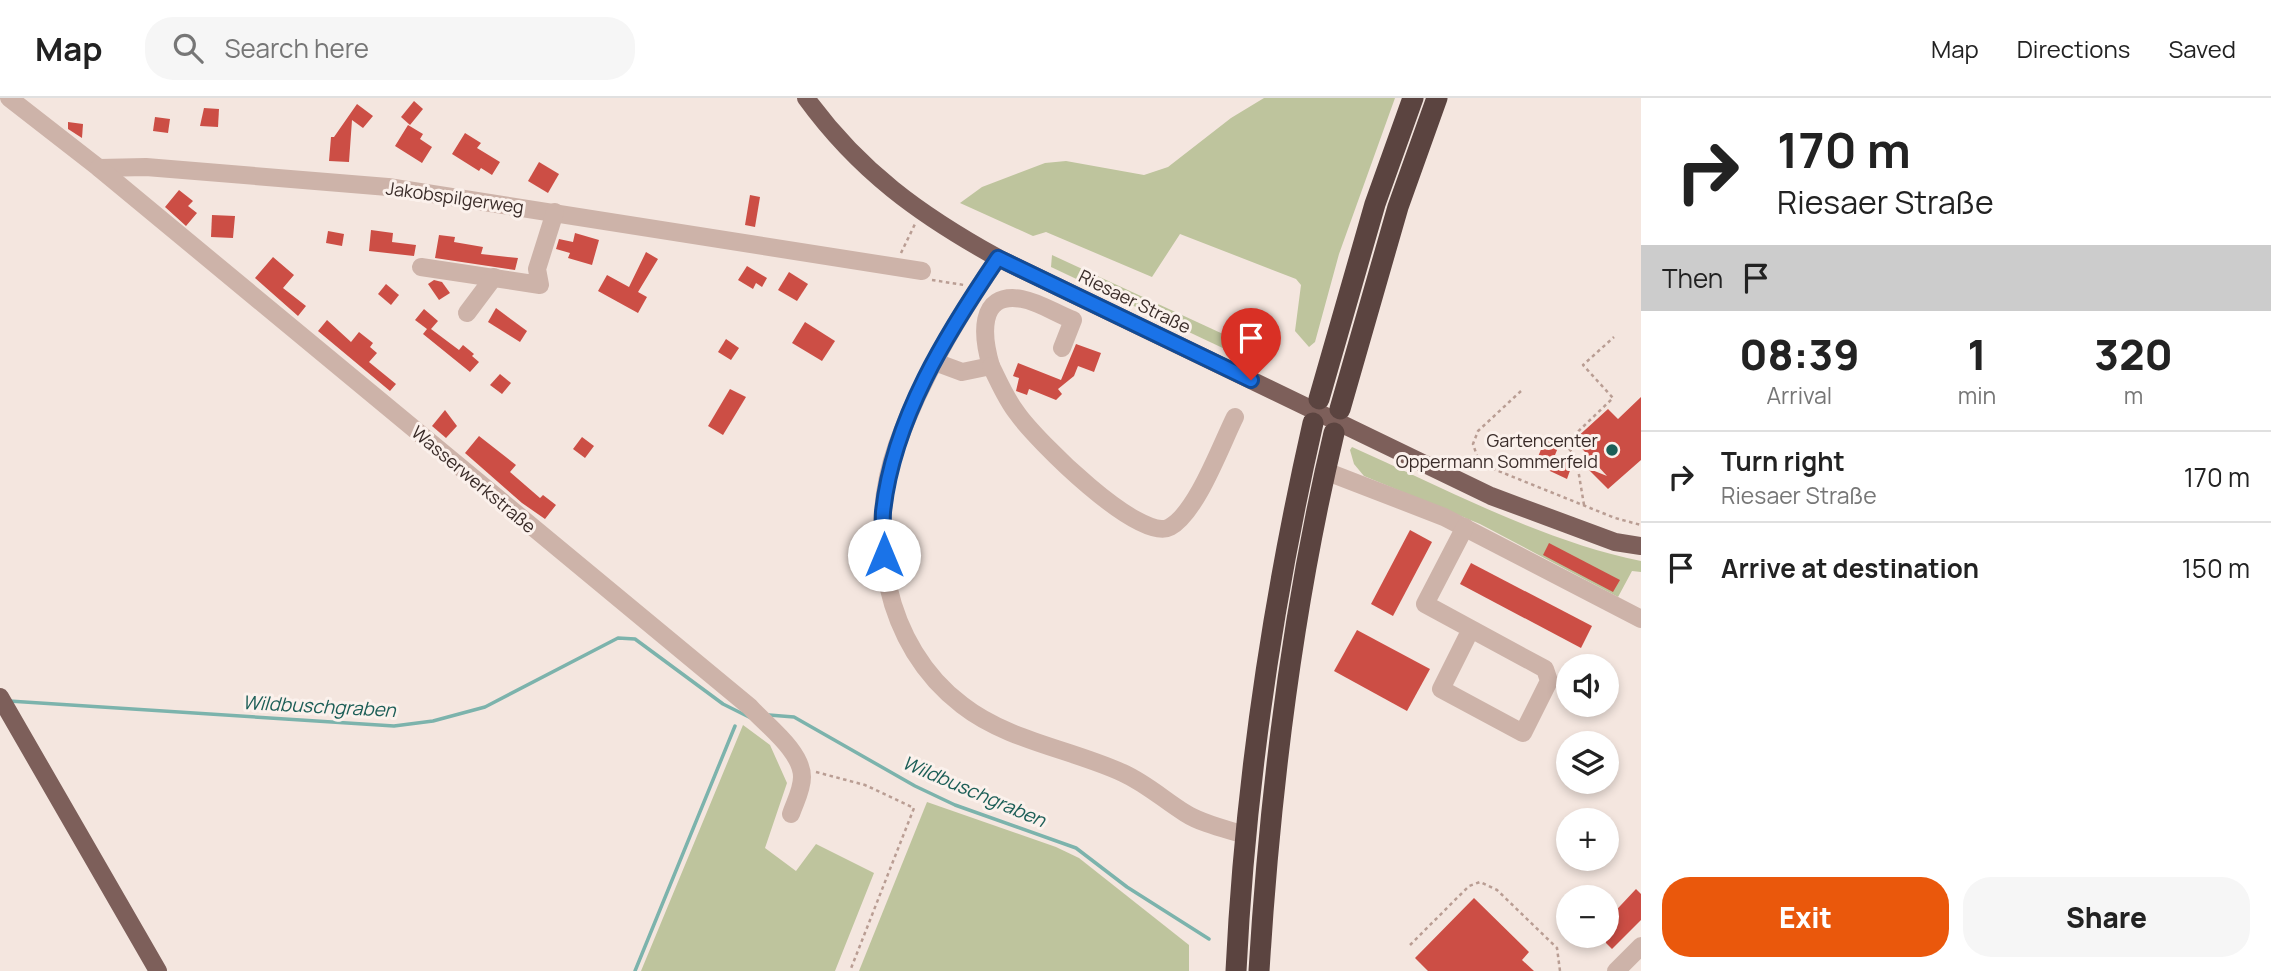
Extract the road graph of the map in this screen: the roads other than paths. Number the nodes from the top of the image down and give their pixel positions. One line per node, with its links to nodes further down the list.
1 (9, 98): 5 (street)
2 (806, 98): 7 (main road, Riesaer Straße)
3 (1413, 98): 15 (highway)
4 (1437, 98): 16 (highway)
5 (99, 168): 6 (street, Jakobspilgerweg); 26 (street, Wasserwerkstraße)
6 (555, 212): 9 (street, Jakobspilgerweg); 10 (street)
7 (998, 258): 13 (street); 22 (main road, Riesaer Straße)
8 (421, 267): 10 (street)
9 (922, 271)
10 (494, 277): 11 (street)
11 (467, 313)
12 (1062, 348): 14 (street)
13 (935, 362): 14 (street); 27 (street)
14 (991, 366): 17 (street)
15 (1319, 399)
16 (1340, 409)
17 (1235, 417)
18 (1313, 423): 27 (highway)
19 (1334, 433): 20 (highway)
20 (1325, 471): 21 (street); 30 (highway)
21 (1465, 527): 23 (street); 24 (street)
22 (1641, 546)
23 (1641, 619)
24 (1471, 629): 24 (street)
25 (0, 697): 28 (main road)
26 (791, 814)
27 (1245, 835): 29 (highway)
28 (158, 971)
29 (1236, 971)
30 (1259, 971)

